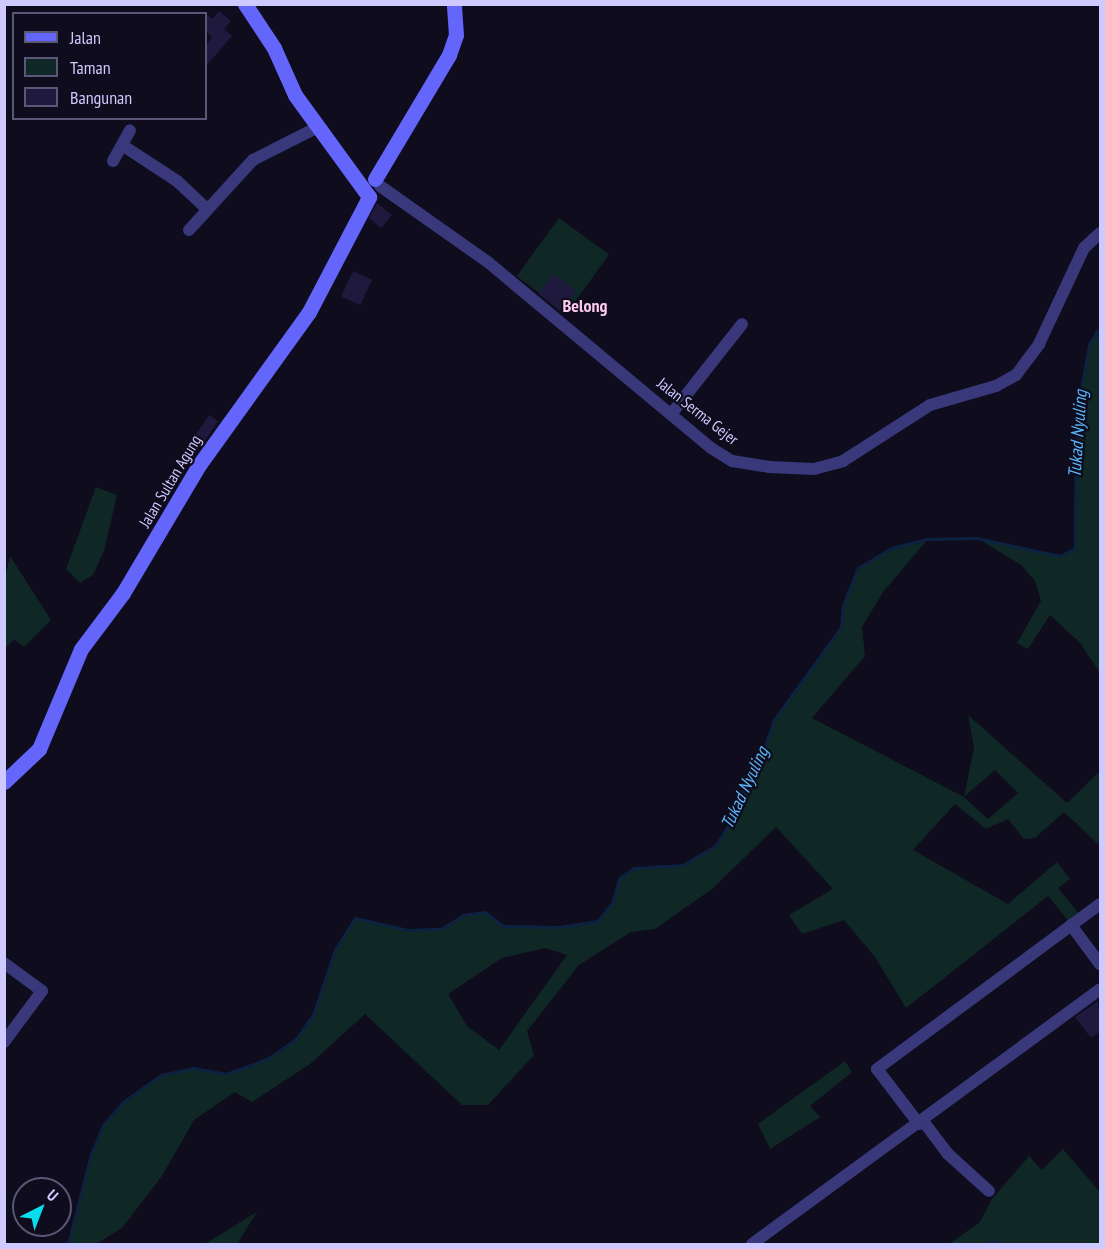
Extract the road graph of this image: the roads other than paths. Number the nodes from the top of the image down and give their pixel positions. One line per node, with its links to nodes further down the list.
1 (245, 4): 3 (street)
2 (454, 4): 7 (street, Jalan Sultan Agung)
3 (316, 128): 7 (street); 8 (street)
4 (130, 130): 5 (street)
5 (122, 145): 6 (street); 8 (street)
6 (112, 160)
7 (373, 188): 12 (street, Jalan Serma Gejer); 13 (street, Jalan Sultan Agung)
8 (206, 208): 9 (street)
9 (189, 230)
10 (1101, 233): 12 (street, Jalan Serma Gejer)
11 (742, 324): 12 (street)
12 (672, 413)
13 (4, 782)
14 (1101, 904): 15 (street)
15 (1071, 925): 17 (street); 20 (street)
16 (4, 963): 19 (street)
17 (1101, 964)
18 (1101, 989): 20 (street)
19 (4, 1042)
20 (921, 1122): 21 (street); 22 (street)
21 (989, 1191)
22 (752, 1245)

